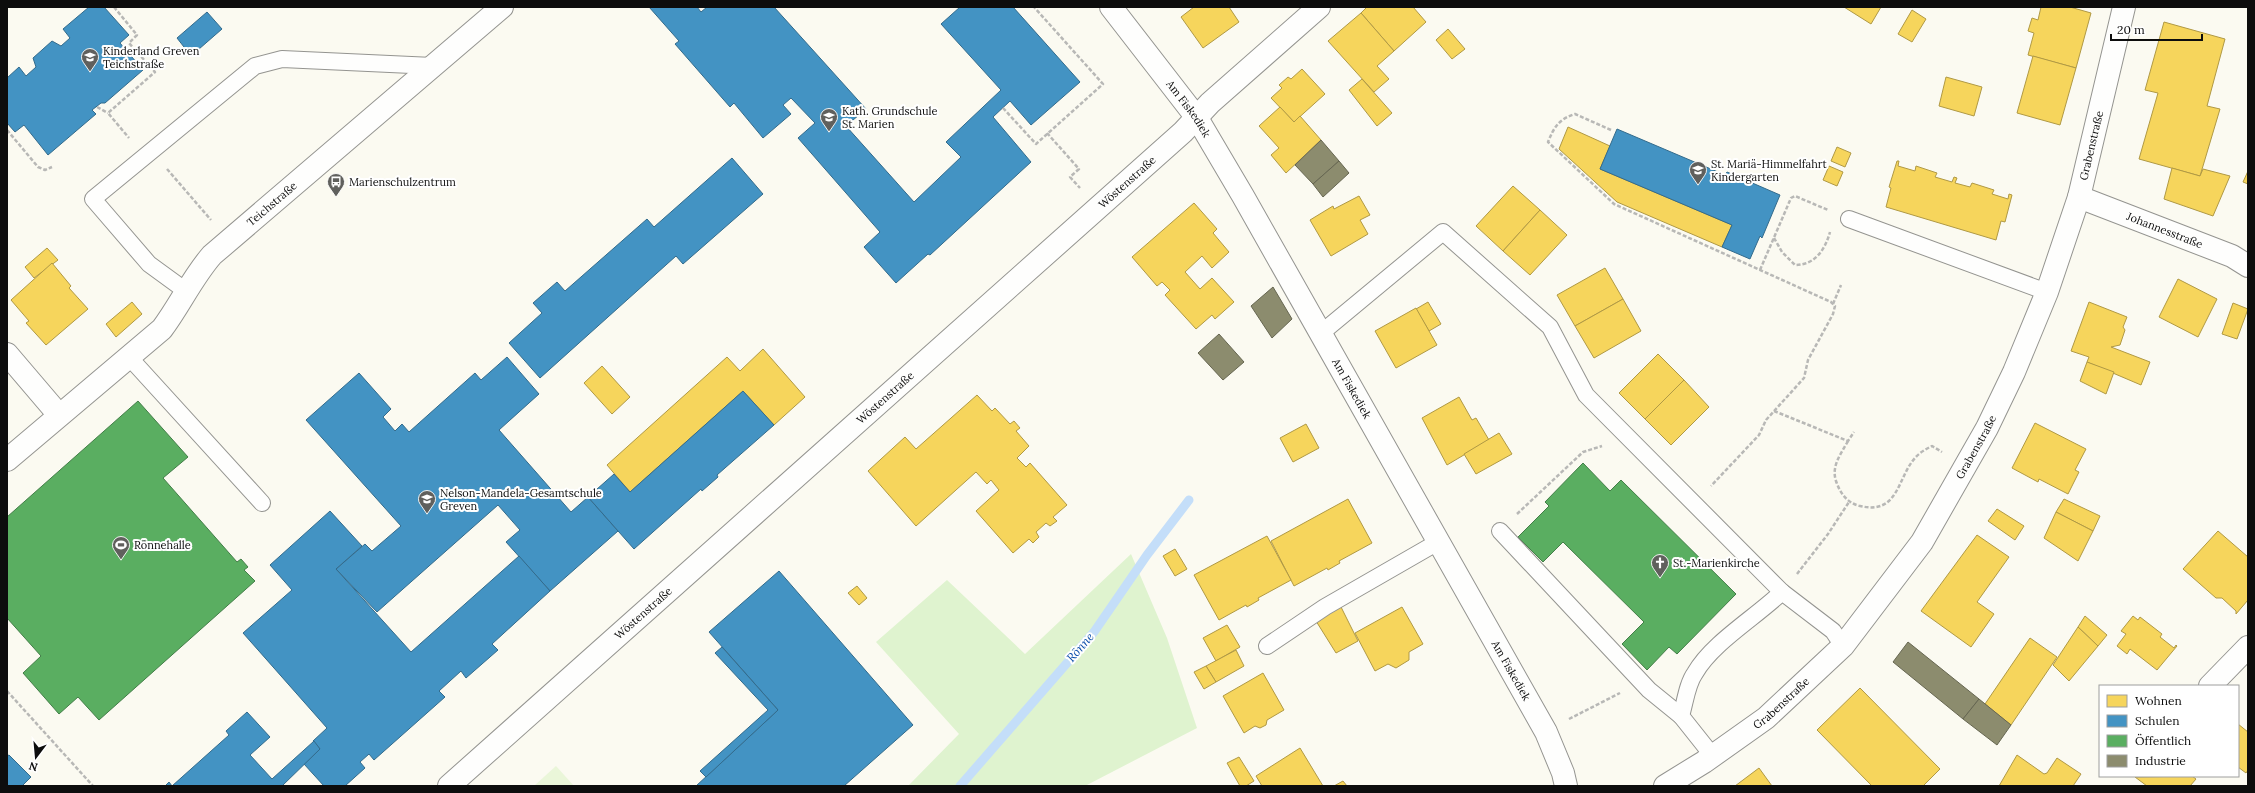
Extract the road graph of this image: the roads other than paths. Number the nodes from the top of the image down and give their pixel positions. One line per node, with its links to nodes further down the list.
1 (502, 7): 5 (street, Teichstraße)
2 (1111, 7): 6 (street, Am Fiskediek)
3 (1319, 7): 6 (street, Wöstenstraße)
4 (2124, 7): 7 (street, Grabenstraße)
5 (433, 66): 10 (street, Teichstraße); 10 (lane)
6 (1197, 118): 12 (street, Am Fiskediek); 27 (street, Wöstenstraße)
7 (2079, 197): 9 (street, Johannesstraße); 11 (street, Grabenstraße)
8 (1849, 219): 11 (lane)
9 (2248, 266)
10 (186, 291): 14 (street, Teichstraße)
11 (2047, 292): 22 (street, Grabenstraße)
12 (1320, 334): 19 (street, Am Fiskediek); 20 (lane)
13 (7, 354): 15 (street)
14 (130, 357): 15 (street, Teichstraße); 17 (lane)
15 (59, 415): 16 (street, Teichstraße)
16 (7, 460)
17 (262, 503)
18 (1500, 531): 25 (lane)
19 (1438, 542): 21 (lane); 28 (street, Am Fiskediek)
20 (1782, 592): 22 (lane); 25 (lane)
21 (1267, 646)
22 (1843, 646): 26 (street, Grabenstraße)
23 (2248, 647): 24 (street)
24 (2211, 685)
25 (1681, 716): 26 (lane)
26 (1712, 755): 29 (street, Grabenstraße)
27 (449, 786)
28 (1566, 786)
29 (1665, 786)

